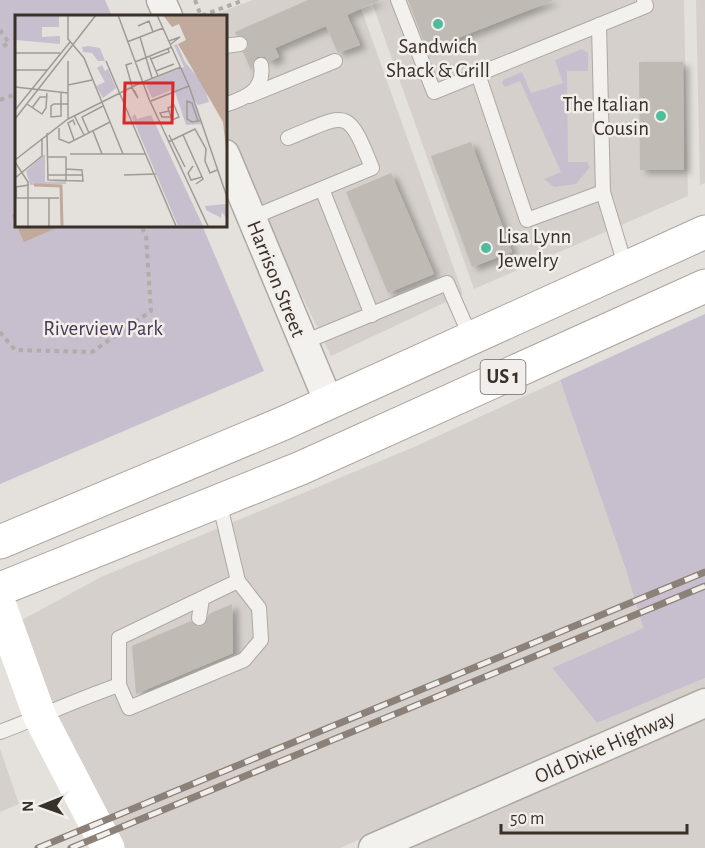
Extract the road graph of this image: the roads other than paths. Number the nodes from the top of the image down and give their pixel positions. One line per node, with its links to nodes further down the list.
1 (161, 0): 4 (street)
2 (398, 0): 10 (lane)
3 (644, 0): 5 (lane)
4 (168, 15)
5 (599, 25): 10 (lane); 16 (lane)
6 (240, 44): 7 (lane)
7 (226, 46)
8 (335, 61): 11 (lane)
9 (261, 65): 11 (lane)
10 (478, 74): 16 (lane)
11 (249, 96): 12 (lane)
12 (226, 105)
13 (288, 138): 15 (lane)
14 (226, 156): 17 (street, Harrison Street)
15 (322, 189): 17 (lane); 21 (lane)
16 (603, 192): 19 (lane)
17 (251, 218): 24 (street, Harrison Street)
18 (705, 233): 19 (main road, US 1); 20 (main road)
19 (623, 269): 22 (main road, US 1); 23 (main road)
20 (697, 290): 23 (main road, US 1)
21 (372, 315): 22 (lane); 24 (lane)
22 (471, 338): 25 (main road, US 1)
23 (582, 342): 26 (main road, US 1)
24 (302, 343): 25 (street, Harrison Street)
25 (329, 403): 27 (main road, US 1)
26 (219, 501): 28 (lane); 29 (main road, US 1)
27 (0, 542)
28 (238, 581): 30 (lane); 35 (lane)
29 (0, 589)
30 (202, 599): 32 (lane); 33 (lane)
31 (0, 606): 37 (main road)
32 (165, 617): 34 (lane); 35 (lane)
33 (200, 618)
34 (165, 633)
35 (119, 685): 37 (lane)
36 (705, 703): 40 (street, Old Dixie Highway)
37 (40, 717): 38 (lane); 39 (main road)
38 (0, 732)
39 (108, 848)
40 (373, 848)

